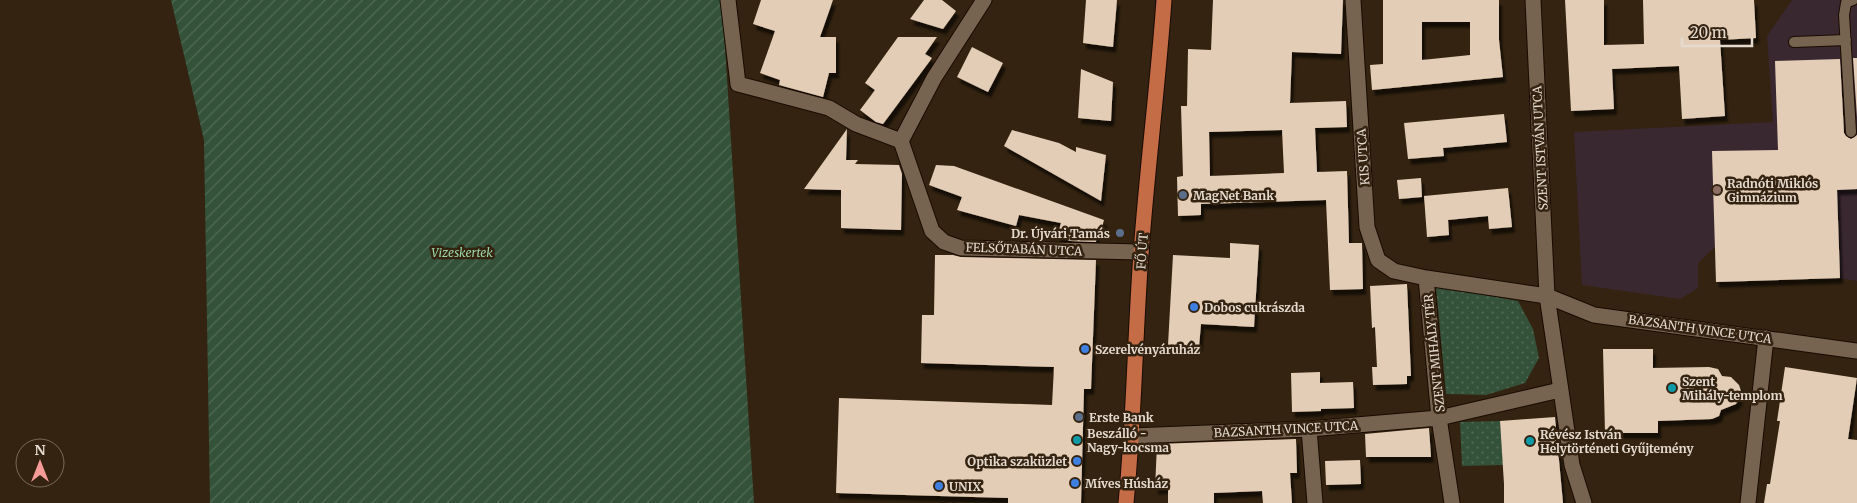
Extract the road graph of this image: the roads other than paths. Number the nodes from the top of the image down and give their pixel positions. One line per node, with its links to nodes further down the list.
1 (728, 0): 10 (street)
2 (984, 0): 10 (street)
3 (1164, 0): 11 (main road, FŐ ÚT)
4 (1353, 0): 12 (street, KIS UTCA)
5 (1533, 0): 13 (street, SZENT ISTVÁN UTCA)
6 (1853, 0): 7 (lane)
7 (1846, 40): 8 (lane); 9 (lane)
8 (1794, 42)
9 (1851, 132)
10 (901, 141): 11 (street, FELSŐTABÁN UTCA)
11 (1141, 252): 19 (main road, FŐ ÚT)
12 (1426, 278): 13 (street, SZENT MIHÁLY TÉR); 17 (street, SZENT MIHÁLY TÉR)
13 (1547, 296): 14 (street, BAZSANTH VINCE UTCA); 16 (street)
14 (1766, 338): 15 (street, BAZSANTH VINCE UTCA); 24 (street)
15 (1857, 352)
16 (1560, 390): 17 (street, SZENT MIHÁLY TÉR); 23 (street)
17 (1439, 418): 18 (street, BAZSANTH VINCE UTCA); 22 (street)
18 (1309, 430): 19 (street, BAZSANTH VINCE UTCA); 21 (street)
19 (1132, 436): 20 (main road, FŐ ÚT)
20 (1126, 503)
21 (1315, 503)
22 (1452, 503)
23 (1584, 503)
24 (1748, 503)

